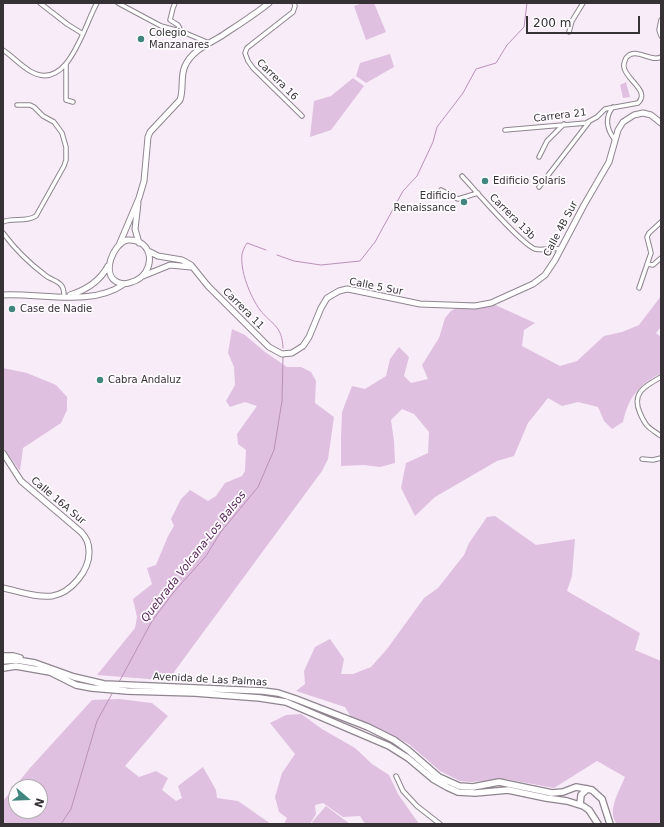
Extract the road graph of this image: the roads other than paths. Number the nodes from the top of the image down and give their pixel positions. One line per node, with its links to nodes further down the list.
1 (40, 3): 11 (street)
2 (97, 3): 11 (street)
3 (118, 3): 9 (street)
4 (176, 3): 9 (street)
5 (269, 3): 13 (main road)
6 (294, 3): 20 (street, Carrera 16)
7 (583, 3): 10 (street)
8 (661, 20): 12 (street)
9 (181, 31): 13 (street)
10 (569, 32)
11 (83, 34): 16 (street)
12 (661, 36)
13 (209, 43): 33 (main road)
14 (3, 50): 16 (street)
15 (661, 57): 19 (street)
16 (66, 64): 17 (street)
17 (73, 102)
18 (17, 105): 34 (street)
19 (613, 107): 21 (street, Carrera 21); 25 (street)
20 (302, 116)
21 (589, 122): 23 (street, Carrera 21); 30 (street)
22 (661, 123): 26 (main road)
23 (564, 124): 24 (street, Carrera 21); 28 (street)
24 (505, 130)
25 (609, 130): 26 (street); 27 (street)
26 (618, 130): 27 (main road, Calle 4B Sur)
27 (615, 140): 39 (main road, Calle 4B Sur)
28 (539, 157)
29 (462, 176): 32 (street, Carrera 13b)
30 (540, 187)
31 (441, 190): 32 (street)
32 (478, 193): 39 (street, Carrera 13b)
33 (138, 198): 37 (main road); 38 (main road)
34 (3, 222)
35 (661, 222): 43 (street)
36 (3, 233): 49 (street)
37 (139, 243): 38 (main road); 40 (main road)
38 (119, 245): 42 (main road)
39 (560, 249): 50 (main road, Calle 4B Sur)
40 (148, 251): 44 (main road, Carrera 11); 45 (main road)
41 (661, 258): 43 (street)
42 (110, 263): 46 (main road); 49 (main road)
43 (647, 264): 47 (street)
44 (192, 267): 45 (main road); 51 (main road, Carrera 11)
45 (142, 277): 46 (main road)
46 (124, 284): 49 (main road)
47 (639, 288)
48 (3, 295): 49 (main road)
49 (65, 296)
50 (495, 302): 51 (main road, Calle 5 Sur)
51 (288, 354)
52 (661, 377): 53 (street)
53 (661, 436)
54 (3, 453): 57 (main road, Calle 16A Sur)
55 (661, 458): 56 (street)
56 (642, 459)
57 (3, 588)
58 (3, 656): 60 (main road)
59 (3, 661): 60 (main road, Avenida de Las Palmas)
60 (26, 661): 62 (main road, Avenida de Las Palmas)
61 (3, 668): 62 (main road, Avenida de Las Palmas)
62 (127, 688): 64 (main road, Avenida de Las Palmas); 66 (main road, Avenida de Las Palmas)
63 (396, 776): 68 (street)
64 (588, 789): 65 (main road); 66 (main road)
65 (604, 803): 67 (main road); 70 (main road)
66 (580, 805): 67 (main road, Avenida de Las Palmas)
67 (597, 812): 69 (main road, Avenida de Las Palmas)
68 (440, 824)
69 (598, 824)
70 (610, 824)

